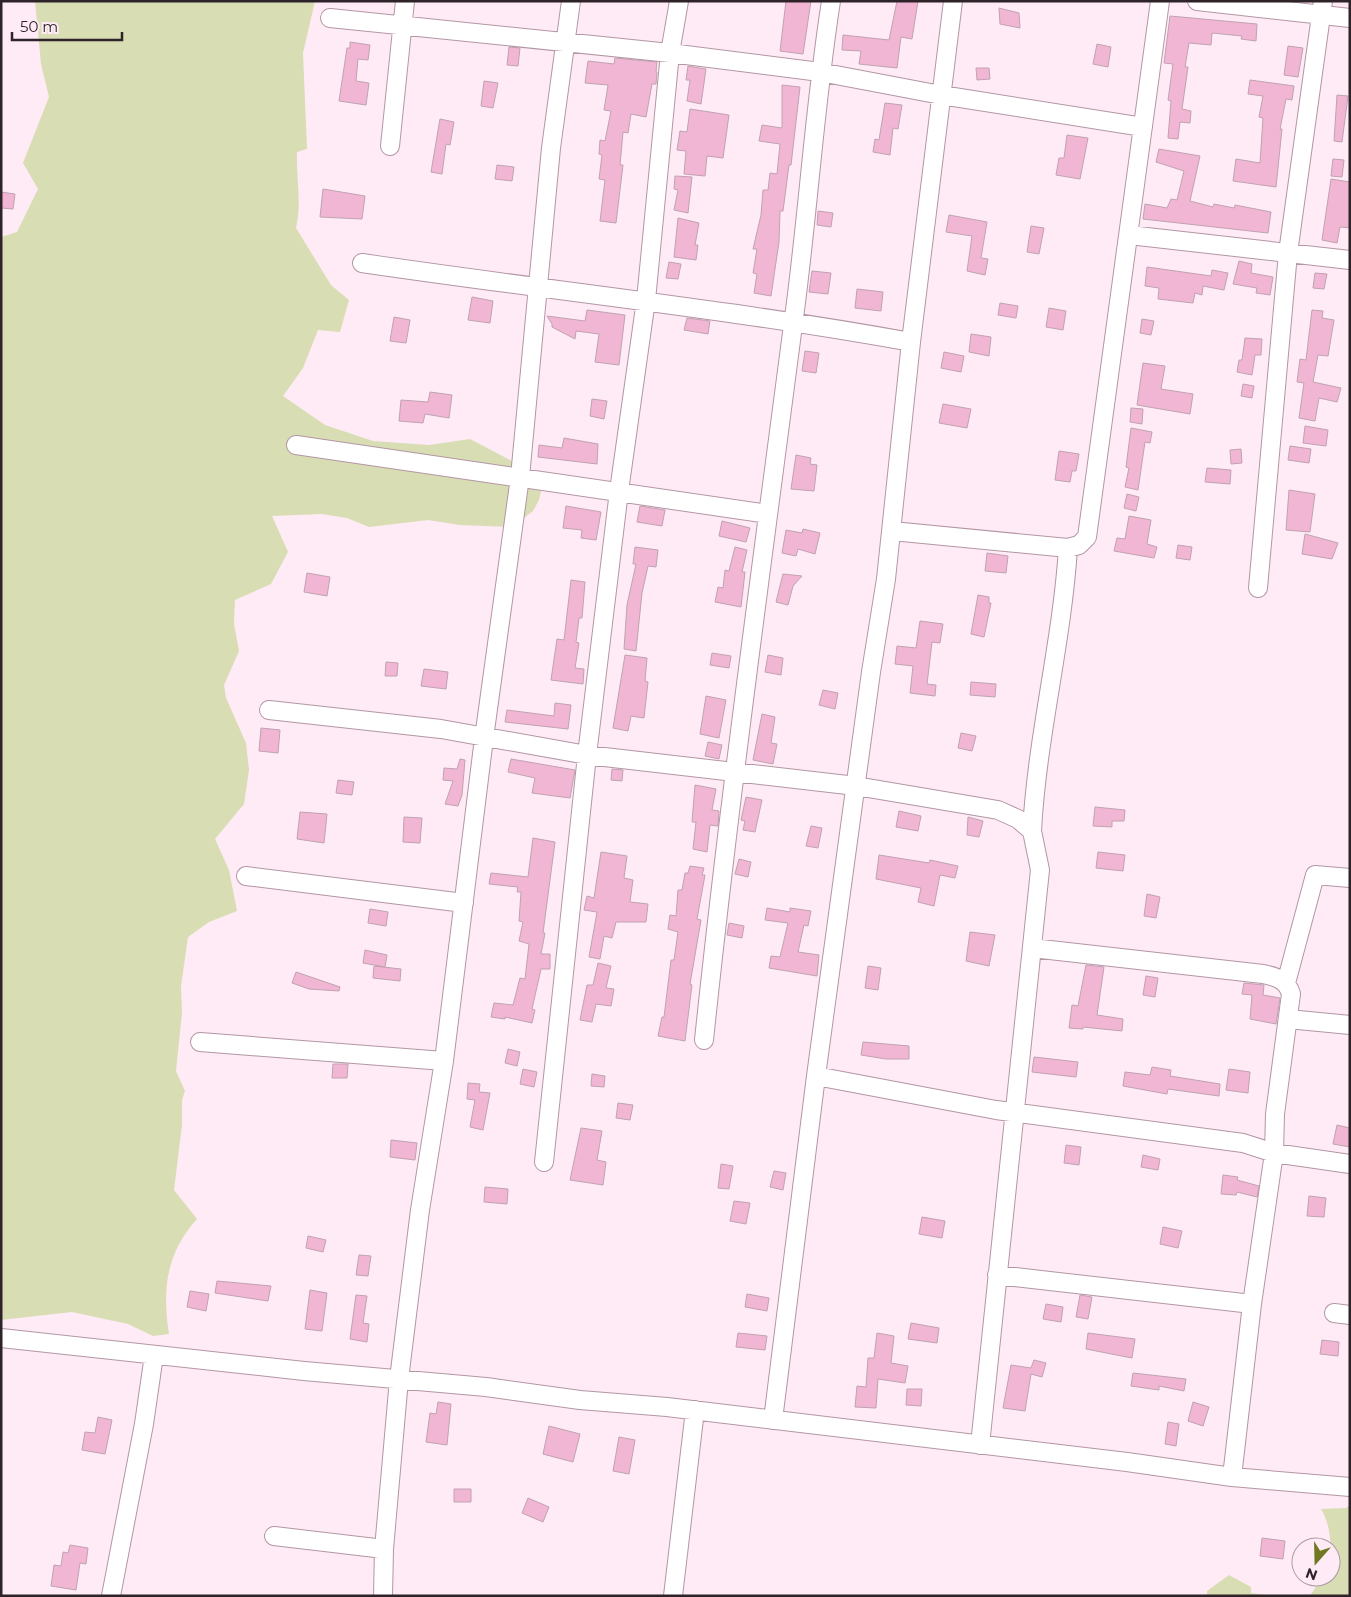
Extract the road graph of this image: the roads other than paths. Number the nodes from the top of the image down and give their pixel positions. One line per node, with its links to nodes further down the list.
1 (405, 1): 11 (street)
2 (571, 1): 12 (street)
3 (679, 1): 13 (street)
4 (831, 1): 14 (street)
5 (953, 1): 15 (street)
6 (1160, 1): 16 (street)
7 (1197, 1): 8 (street)
8 (1322, 8): 10 (street); 19 (street)
9 (330, 18): 11 (street)
10 (1350, 18)
11 (402, 25): 12 (street); 17 (street)
12 (564, 44): 13 (street); 22 (street)
13 (670, 53): 14 (street); 23 (street)
14 (820, 72): 15 (street); 24 (street)
15 (941, 95): 16 (street); 25 (street)
16 (1142, 127): 18 (street)
17 (390, 146)
18 (1129, 234): 19 (street); 31 (street)
19 (1288, 253): 20 (street); 32 (street)
20 (1350, 260)
21 (362, 262): 22 (street)
22 (536, 288): 23 (street); 27 (street)
23 (646, 300): 24 (street); 28 (street)
24 (794, 321): 25 (street); 29 (street)
25 (911, 342): 30 (street)
26 (296, 445): 27 (street)
27 (520, 477): 28 (street); 34 (street)
28 (619, 491): 29 (street); 35 (street)
29 (768, 514): 36 (street)
30 (892, 531): 31 (street); 37 (street)
31 (1068, 548): 38 (street)
32 (1258, 588)
33 (269, 710): 34 (street)
34 (484, 738): 35 (street); 41 (street)
35 (586, 755): 36 (street); 52 (street)
36 (734, 772): 37 (street); 46 (street)
37 (856, 786): 38 (street); 49 (street)
38 (1032, 831): 42 (street)
39 (246, 876): 41 (street)
40 (1350, 878): 43 (street)
41 (464, 903): 48 (street)
42 (1032, 948): 43 (street); 50 (street)
43 (1286, 982): 44 (street)
44 (1288, 1019): 45 (street); 51 (street)
45 (1350, 1025)
46 (704, 1040)
47 (200, 1042): 48 (street)
48 (444, 1061): 58 (street)
49 (816, 1076): 50 (street); 60 (street)
50 (1014, 1112): 51 (street); 54 (street)
51 (1274, 1153): 53 (street); 55 (street)
52 (544, 1162)
53 (1350, 1164)
54 (997, 1275): 55 (street); 61 (street)
55 (1252, 1304): 62 (street)
56 (1, 1338): 57 (street)
57 (154, 1355): 58 (street); 66 (street)
58 (399, 1379): 59 (street); 65 (street)
59 (695, 1410): 60 (street); 68 (street)
60 (773, 1420): 61 (street)
61 (980, 1445): 62 (street)
62 (1232, 1477): 63 (street)
63 (1350, 1487)
64 (274, 1536): 65 (street)
65 (384, 1550): 67 (street)
66 (111, 1596)
67 (383, 1596)
68 (673, 1596)

